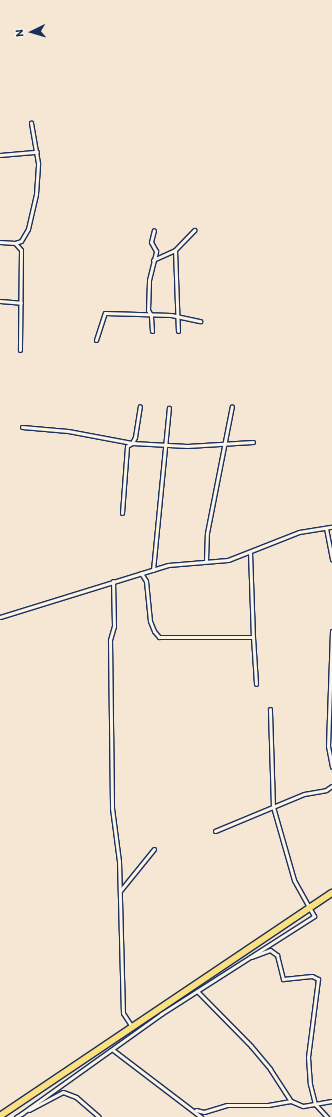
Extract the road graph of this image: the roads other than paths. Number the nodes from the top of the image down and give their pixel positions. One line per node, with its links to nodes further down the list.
1 (31, 123): 2 (street)
2 (37, 152): 3 (street); 7 (street)
3 (0, 155)
4 (154, 230): 9 (street)
5 (194, 230): 8 (street)
6 (0, 242): 7 (street)
7 (15, 243): 11 (street)
8 (175, 250): 9 (street); 13 (street)
9 (153, 260): 12 (street)
10 (0, 301): 11 (street)
11 (21, 303): 18 (street)
12 (151, 315): 13 (street); 15 (street); 17 (street)
13 (179, 316): 14 (street); 16 (street)
14 (200, 321)
15 (152, 331)
16 (178, 331)
17 (96, 340)
18 (20, 350)
19 (140, 406): 24 (street)
20 (232, 406): 25 (street)
21 (169, 408): 26 (street)
22 (22, 427): 24 (street)
23 (253, 442): 25 (street)
24 (132, 443): 26 (street); 27 (street)
25 (225, 443): 26 (street); 32 (street)
26 (164, 444): 33 (street)
27 (122, 512)
28 (332, 527): 29 (street)
29 (326, 528): 30 (street); 31 (street)
30 (250, 552): 32 (street); 38 (street)
31 (332, 559)
32 (206, 560): 33 (street)
33 (153, 570): 34 (street)
34 (141, 573): 35 (street); 38 (street)
35 (113, 581): 36 (street); 46 (street)
36 (0, 617)
37 (332, 631): 41 (street)
38 (253, 637): 39 (street)
39 (256, 684)
40 (270, 709): 43 (street)
41 (332, 767)
42 (332, 786): 43 (street)
43 (273, 807): 44 (street); 48 (street)
44 (215, 832)
45 (154, 849): 46 (street)
46 (120, 891): 51 (street)
47 (332, 893): 48 (highway)
48 (310, 908): 49 (street); 51 (highway)
49 (247, 958): 50 (street); 55 (street)
50 (197, 991): 52 (street); 53 (street)
51 (132, 1027): 58 (highway)
52 (113, 1050): 56 (street); 57 (street)
53 (291, 1101): 55 (street); 56 (street)
54 (332, 1101): 55 (street)
55 (315, 1104): 62 (street)
56 (195, 1110): 61 (street)
57 (21, 1114): 59 (street); 60 (street)
58 (0, 1116)
59 (16, 1117)
60 (99, 1117)
61 (201, 1117)
62 (327, 1117)

